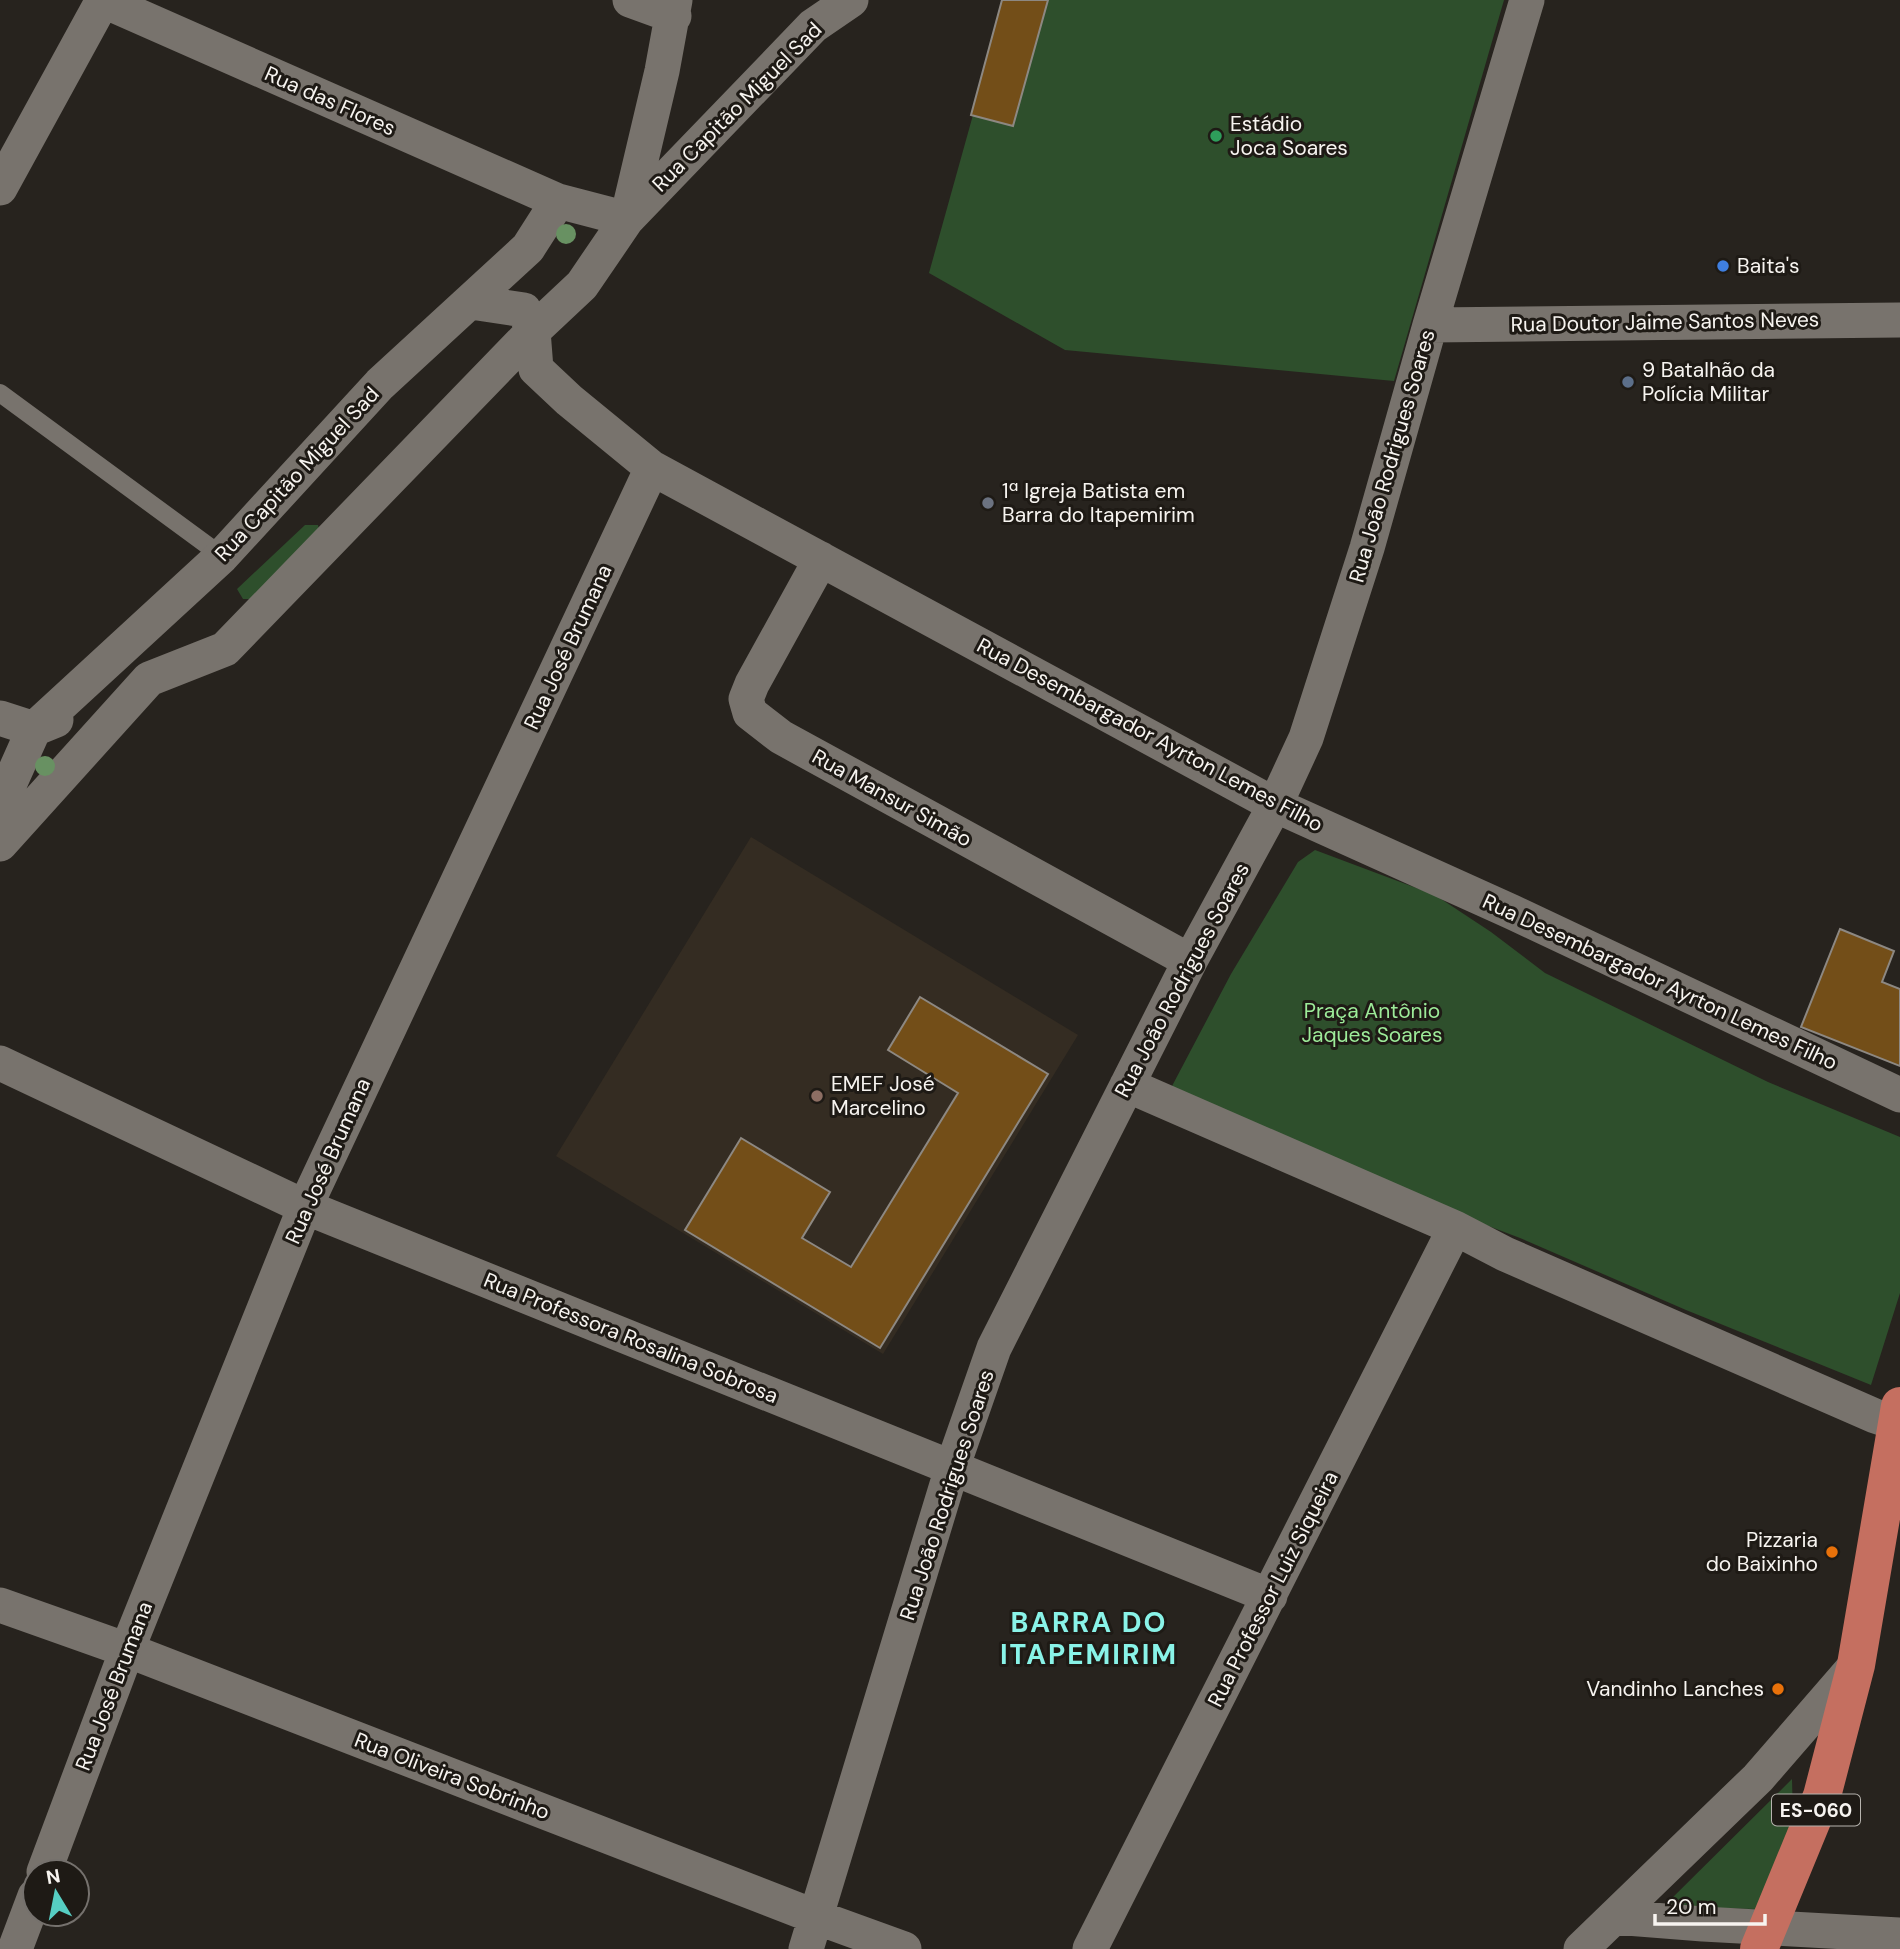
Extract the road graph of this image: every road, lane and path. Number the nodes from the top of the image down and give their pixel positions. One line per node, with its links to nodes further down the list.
1 (102, 0): 6 (street); 7 (street, Rua das Flores)
2 (630, 0): 5 (street)
3 (851, 0): 8 (street, Rua Capitão Miguel Sad)
4 (1527, 0): 11 (street, Rua João Rodrigues Soares)
5 (675, 8): 8 (street)
6 (0, 188)
7 (558, 201): 8 (street); 9 (street, Rua Capitão Miguel Sad)
8 (627, 219): 12 (street, Rua Capitão Miguel Sad)
9 (471, 302): 12 (street); 15 (street, Rua Capitão Miguel Sad)
10 (1900, 320): 11 (street, Rua Doutor Jaime Santos Neves)
11 (1430, 325): 20 (street, Rua João Rodrigues Soares)
12 (533, 331): 14 (street, Rua Desembargador Ayrton Lemes Filho); 17 (street, Rua Capitão Miguel Sad)
13 (0, 393): 15 (lane)
14 (652, 468): 16 (street, Rua Desembargador Ayrton Lemes Filho); 27 (street, Rua José Brumana)
15 (222, 556): 19 (street, Rua Capitão Miguel Sad)
16 (821, 559): 20 (street, Rua Desembargador Ayrton Lemes Filho); 23 (street, Rua Mansur Simão)
17 (149, 679): 19 (street); 22 (street, Rua Capitão Miguel Sad)
18 (0, 719): 19 (street)
19 (34, 729): 21 (street, Rua Capitão Miguel Sad)
20 (1275, 805): 23 (street, Rua João Rodrigues Soares); 26 (street, Rua Desembargador Ayrton Lemes Filho)
21 (0, 806)
22 (0, 844)
23 (1190, 961): 25 (street, Rua João Rodrigues Soares)
24 (0, 1063): 27 (street, Rua Professora Rosalina Sobrosa)
25 (1127, 1085): 28 (street); 30 (street, Rua João Rodrigues Soares)
26 (1900, 1095)
27 (305, 1207): 30 (street, Rua Professora Rosalina Sobrosa); 33 (street, Rua José Brumana)
28 (1455, 1228): 29 (street); 31 (street, Rua Professor Luiz Siqueira)
29 (1898, 1415): 34 (main road, ES-060)
30 (952, 1468): 31 (street, Rua Professora Rosalina Sobrosa); 38 (street, Rua João Rodrigues Soares)
31 (1270, 1596): 43 (street, Rua Professor Luiz Siqueira)
32 (0, 1605): 33 (street, Rua Oliveira Sobrinho)
33 (127, 1650): 35 (street, Rua José Brumana); 38 (street, Rua Oliveira Sobrinho)
34 (1856, 1665): 36 (street); 40 (main road, ES-060)
35 (49, 1858)
36 (1614, 1917): 40 (street); 44 (street)
37 (23, 1928): 41 (street)
38 (811, 1933): 42 (street, Rua Oliveira Sobrinho)
39 (1900, 1935): 40 (street)
40 (1764, 1939)
41 (15, 1949)
42 (904, 1949)
43 (1090, 1949)
44 (1581, 1949)

